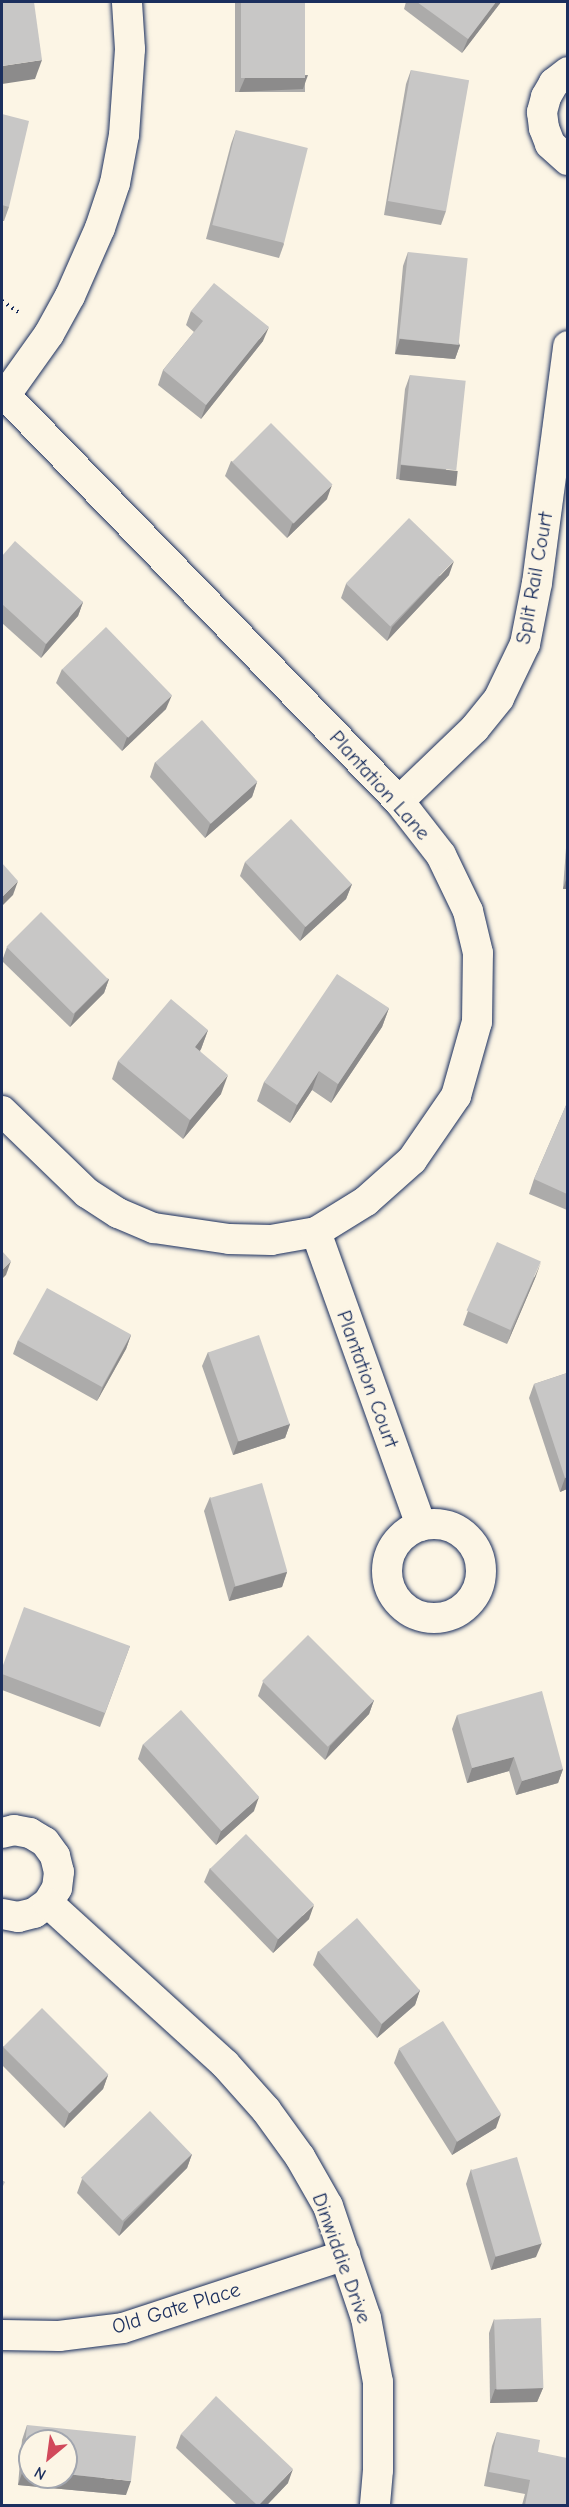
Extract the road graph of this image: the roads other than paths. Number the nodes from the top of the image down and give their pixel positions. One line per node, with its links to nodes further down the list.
1 (127, 2): 5 (street)
2 (567, 72): 3 (street)
3 (567, 160)
4 (567, 346): 6 (street, Split Rail Court)
5 (3, 397): 6 (street, Plantation Lane)
6 (399, 801): 8 (street, Plantation Lane)
7 (2, 1111): 8 (street, Plantation Lane)
8 (316, 1232): 9 (street, Plantation Court)
9 (421, 1526)
10 (2, 1833): 11 (street)
11 (48, 1903): 12 (street); 13 (street, Dinwiddie Drive)
12 (2, 1914)
13 (345, 2255): 14 (street, Old Gate Place); 15 (street, Dinwiddie Drive)
14 (2, 2335)
15 (375, 2505)

